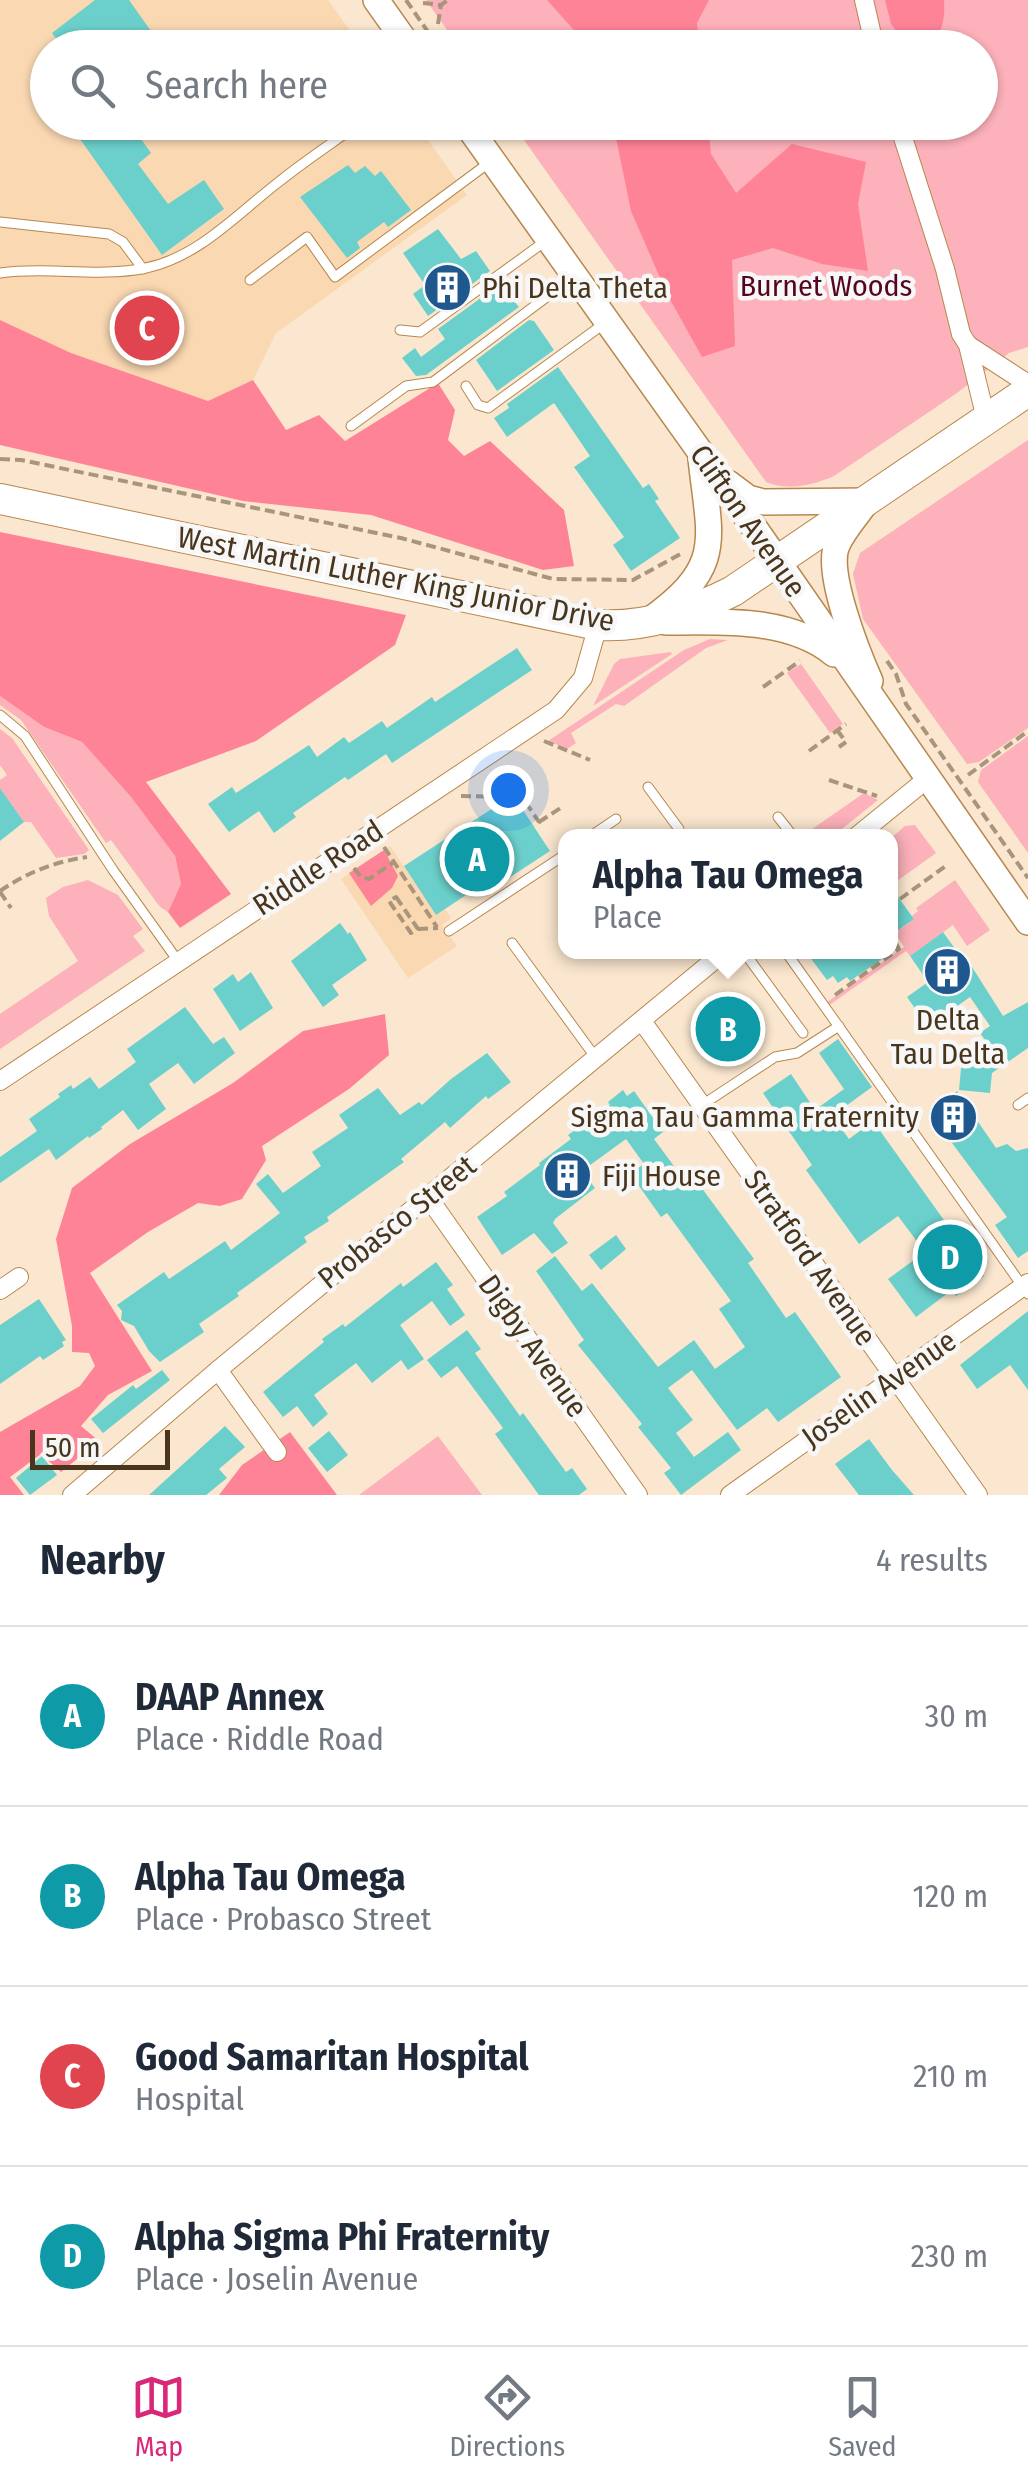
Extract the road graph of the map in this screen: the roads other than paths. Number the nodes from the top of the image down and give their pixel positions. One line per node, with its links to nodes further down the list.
1 (376, 0): 3 (main road)
2 (864, 0): 4 (street)
3 (397, 30)
4 (871, 30)
5 (336, 140): 11 (lane)
6 (478, 140): 8 (main road, Clifton Avenue)
7 (904, 140): 17 (street)
8 (492, 160): 10 (main road, Clifton Avenue); 14 (lane)
9 (0, 222): 11 (lane)
10 (548, 239): 13 (main road, Clifton Avenue); 16 (lane)
11 (143, 269): 12 (lane)
12 (0, 272)
13 (574, 276): 15 (main road, Clifton Avenue); 21 (lane)
14 (250, 280)
15 (607, 322): 18 (lane); 22 (main road, Clifton Avenue)
16 (400, 330)
17 (968, 345): 19 (street); 20 (street)
18 (466, 386)
19 (1028, 387): 20 (main road, West Martin Luther King Junior Drive)
20 (986, 419): 24 (main road, West Martin Luther King Junior Drive)
21 (352, 426)
22 (700, 454): 24 (main road); 25 (main road, Clifton Avenue); 26 (main road)
23 (0, 500): 27 (main road, West Martin Luther King Junior Drive)
24 (866, 501): 25 (main road, West Martin Luther King Junior Drive); 30 (main road)
25 (778, 562): 26 (main road, West Martin Luther King Junior Drive); 28 (main road, Clifton Avenue)
26 (646, 622): 27 (main road, West Martin Luther King Junior Drive); 28 (main road)
27 (598, 625): 46 (street, Riddle Road)
28 (846, 665): 30 (main road, Clifton Avenue)
29 (0, 715): 46 (lane)
30 (894, 731): 31 (main road, Clifton Avenue)
31 (927, 779): 38 (street); 40 (main road, Clifton Avenue)
32 (648, 787): 36 (lane)
33 (778, 818): 37 (lane)
34 (616, 820): 35 (lane)
35 (602, 829)
36 (679, 829)
37 (787, 829)
38 (866, 829)
39 (558, 859): 41 (lane)
40 (1028, 922)
41 (443, 928)
42 (512, 943): 50 (lane)
43 (716, 959): 47 (street, Probasco Street)
44 (749, 959): 49 (lane)
45 (791, 959): 48 (lane)
46 (178, 962): 51 (street, Riddle Road)
47 (642, 1021): 50 (street, Probasco Street); 54 (street, Stratford Avenue)
48 (839, 1026): 54 (lane); 57 (lane)
49 (803, 1033)
50 (596, 1059): 55 (street, Probasco Street)
51 (0, 1081)
52 (1028, 1098): 53 (lane)
53 (1018, 1105)
54 (702, 1106): 60 (street, Stratford Avenue)
55 (428, 1197): 59 (street, Probasco Street); 63 (street, Digby Avenue)
56 (19, 1277): 58 (street)
57 (1026, 1288): 60 (street, Joselin Avenue)
58 (0, 1290)
59 (218, 1370): 61 (street); 62 (street, Probasco Street)
60 (895, 1379): 64 (street, Joselin Avenue); 65 (street, Stratford Avenue)
61 (276, 1452)
62 (72, 1495)
63 (638, 1495)
64 (730, 1495)
65 (978, 1495)

